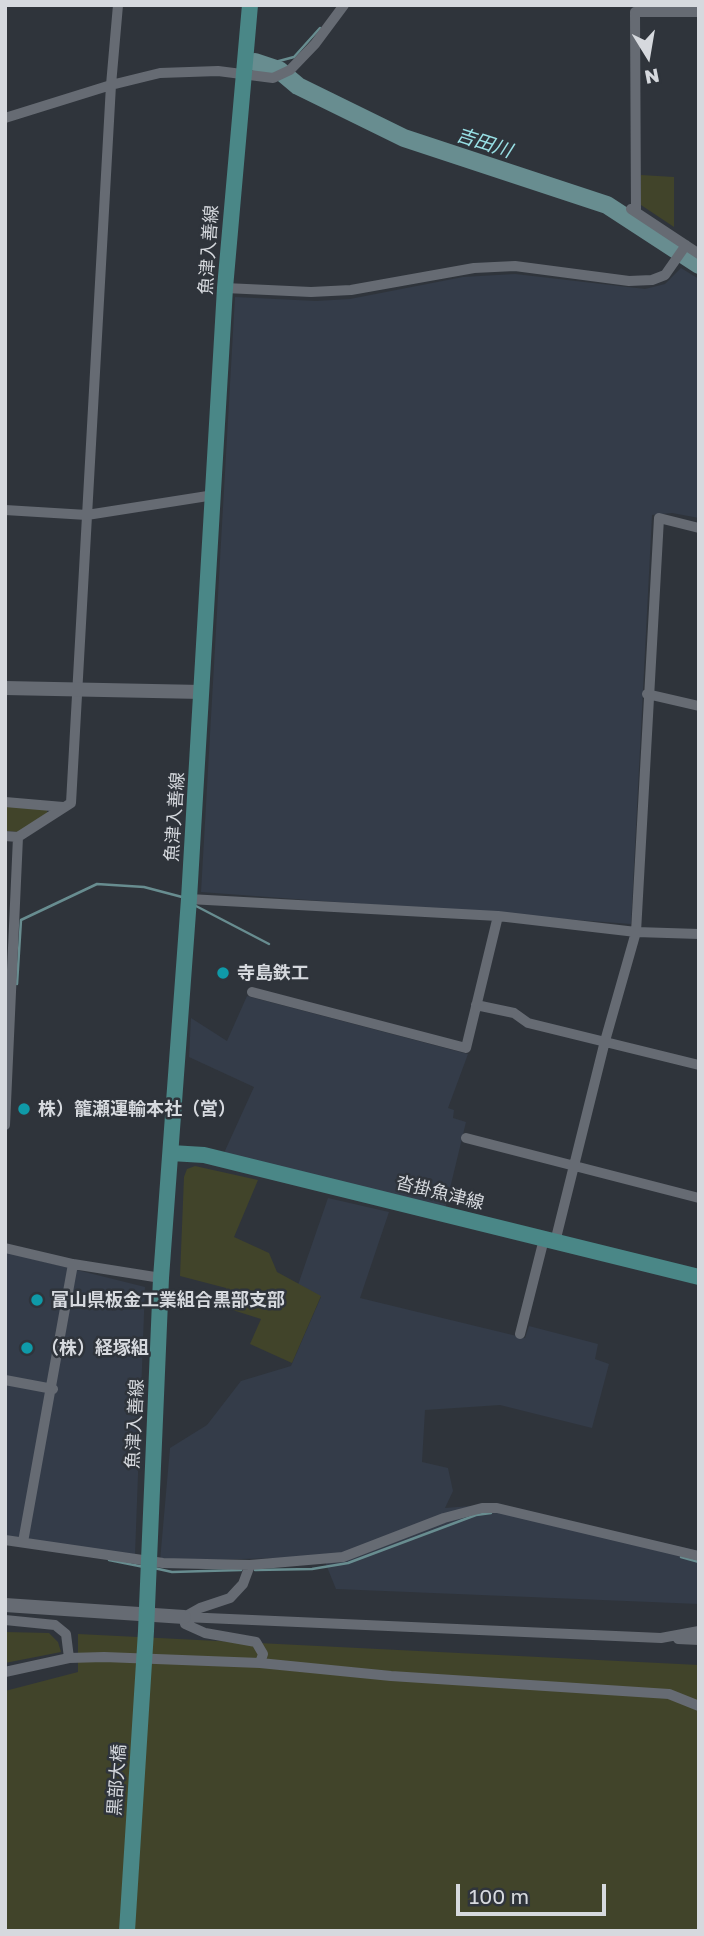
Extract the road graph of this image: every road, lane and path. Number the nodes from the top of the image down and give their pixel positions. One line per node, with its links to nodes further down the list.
1 (118, 5): 6 (street)
2 (250, 5): 5 (main road, 魚津入善線)
3 (344, 5): 5 (street)
4 (699, 12): 8 (street)
5 (242, 75): 6 (street); 10 (main road, 魚津入善線)
6 (111, 85): 7 (street); 13 (street)
7 (5, 118)
8 (686, 245): 9 (street); 10 (street)
9 (699, 254)
10 (225, 288): 11 (main road, 魚津入善線)
11 (214, 495): 13 (street); 17 (main road, 魚津入善線)
12 (5, 510): 13 (street)
13 (87, 515): 16 (street)
14 (699, 528): 18 (street)
15 (5, 688): 16 (street)
16 (76, 690): 17 (street); 21 (street)
17 (202, 692): 24 (main road, 魚津入善線)
18 (648, 694): 19 (street); 26 (street)
19 (699, 706)
20 (5, 802): 21 (street)
21 (63, 807): 23 (street)
22 (5, 836): 23 (street)
23 (18, 837): 32 (street)
24 (189, 899): 25 (street); 34 (main road, 魚津入善線)
25 (498, 916): 26 (street); 29 (street)
26 (636, 932): 27 (street); 30 (street)
27 (699, 934)
28 (252, 992): 29 (street)
29 (476, 1005): 30 (street)
30 (605, 1041): 31 (street); 35 (street)
31 (699, 1065)
32 (5, 1125)
33 (466, 1138): 35 (street)
34 (171, 1153): 37 (main road, 沓掛魚津線); 41 (main road, 魚津入善線)
35 (575, 1167): 36 (street); 37 (street)
36 (699, 1198)
37 (550, 1240): 40 (main road, 沓掛魚津線); 42 (street)
38 (5, 1248): 39 (street)
39 (73, 1264): 41 (street); 44 (street)
40 (699, 1277)
41 (161, 1279): 52 (main road, 魚津入善線)
42 (520, 1334)
43 (5, 1380): 44 (street)
44 (52, 1388): 46 (street)
45 (5, 1540): 46 (street)
46 (23, 1542): 48 (street)
47 (699, 1556): 48 (street)
48 (250, 1565): 50 (street)
49 (5, 1605): 52 (street)
50 (184, 1617): 52 (street); 54 (street); 57 (street)
51 (5, 1620): 56 (street)
52 (146, 1623): 60 (main road, 黒部大橋)
53 (699, 1631): 54 (street)
54 (661, 1638): 55 (street)
55 (699, 1640)
56 (69, 1658): 57 (street); 58 (street)
57 (260, 1663): 59 (street)
58 (5, 1672)
59 (699, 1706)
60 (127, 1931)

